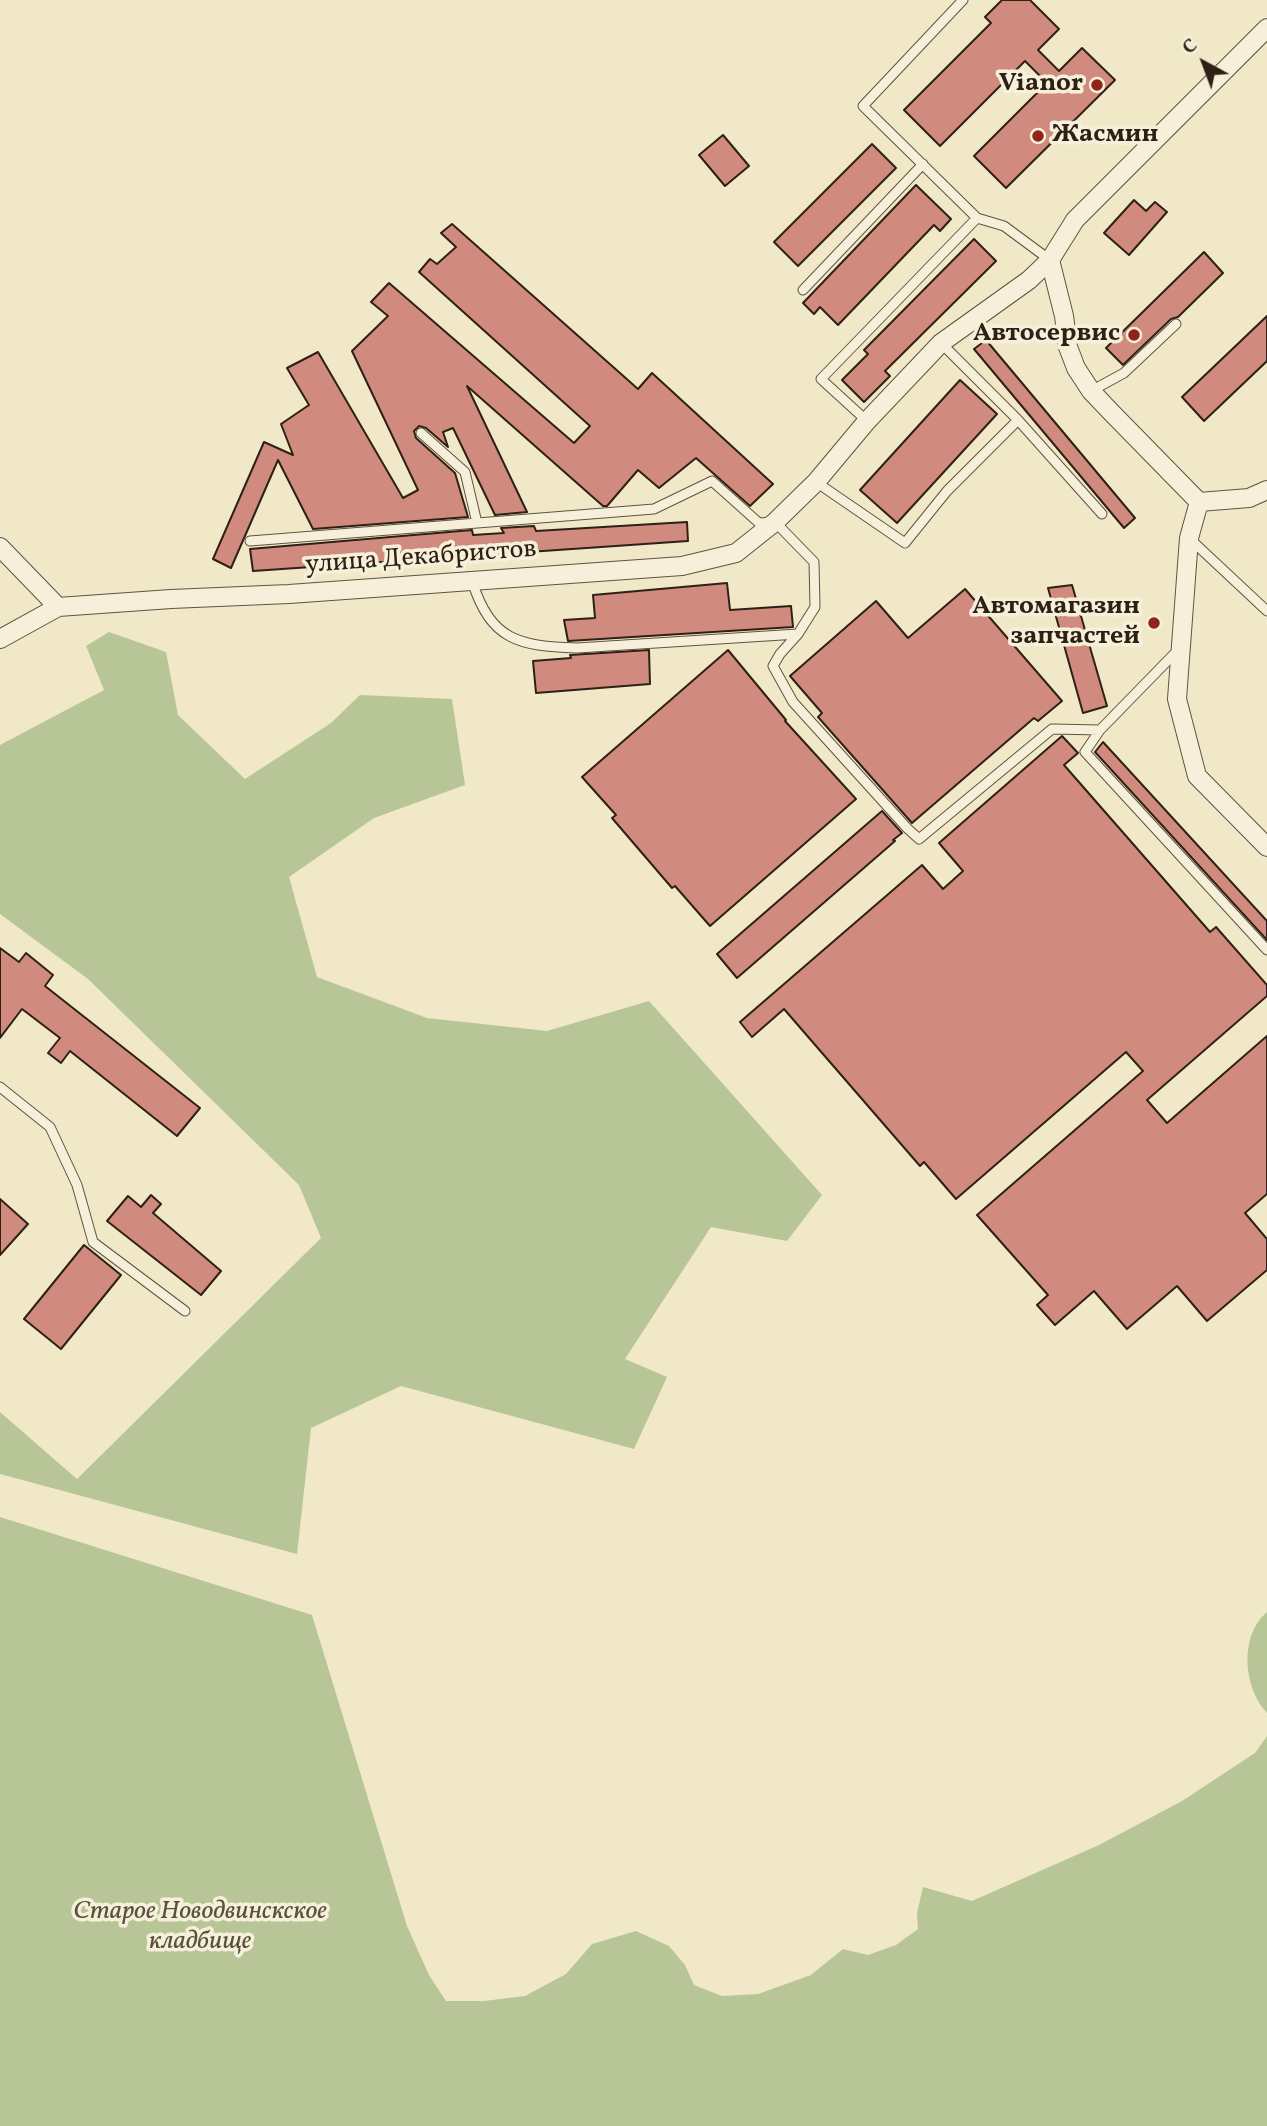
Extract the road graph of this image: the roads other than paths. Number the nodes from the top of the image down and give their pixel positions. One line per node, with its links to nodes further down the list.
1 (963, 0): 3 (lane)
2 (1267, 28): 5 (street)
3 (923, 164): 4 (lane); 6 (lane)
4 (977, 218): 5 (lane); 11 (lane)
5 (1050, 260): 8 (street, улица Декабристов); 9 (street)
6 (803, 290)
7 (1176, 324): 9 (lane)
8 (941, 342): 10 (lane); 11 (street, улица Декабристов)
9 (1091, 391): 15 (street)
10 (1018, 420): 13 (lane); 16 (lane)
11 (867, 421): 13 (street, улица Декабристов)
12 (421, 433): 18 (lane)
13 (816, 482): 17 (street, улица Декабристов)
14 (1267, 490): 15 (street)
15 (1199, 502): 19 (street)
16 (1102, 514)
17 (775, 522): 18 (lane); 22 (street, улица Декабристов); 25 (lane)
18 (477, 523): 20 (lane)
19 (1189, 538): 24 (lane); 27 (street)
20 (250, 541)
21 (0, 547): 23 (street)
22 (472, 581): 23 (street, улица Декабристов); 25 (lane)
23 (58, 607): 26 (street, улица Декабристов)
24 (1267, 611)
25 (798, 634): 28 (lane)
26 (0, 639)
27 (1181, 646): 28 (lane); 29 (street)
28 (1100, 730): 30 (lane)
29 (1267, 848)
30 (1267, 950)
31 (0, 1087): 32 (lane)
32 (185, 1311)

